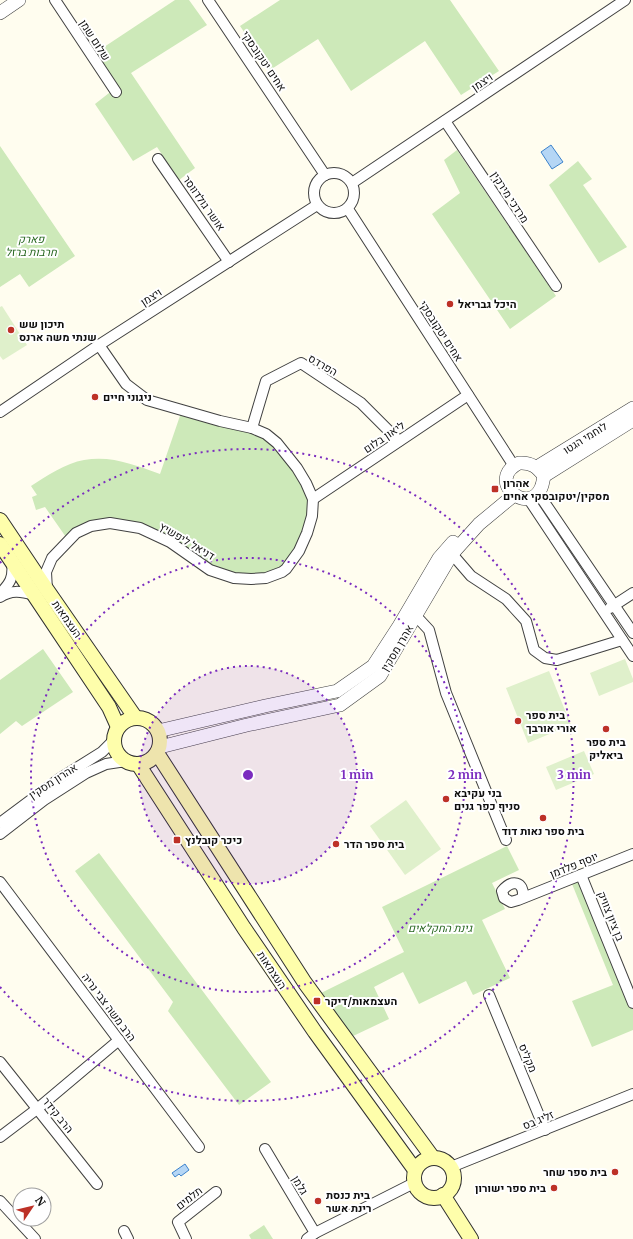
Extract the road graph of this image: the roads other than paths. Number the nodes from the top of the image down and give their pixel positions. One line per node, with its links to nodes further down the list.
1 (19, 0): 5 (street)
2 (55, 0): 6 (street, שלום שמן)
3 (208, 0): 9 (street, אחים יטקובסקי)
4 (625, 0): 7 (street, ויצמן)
5 (0, 13)
6 (116, 92)
7 (445, 121): 10 (street, ויצמן); 14 (street, מרדכי מירקין)
8 (158, 159): 13 (street, אושר גולדווסר)
9 (325, 175): 10 (street); 11 (street)
10 (352, 183): 12 (street)
11 (317, 205): 12 (street); 13 (street, ויצמן)
12 (348, 209): 16 (street, אחים יטקובסקי)
13 (229, 262): 15 (street, ויצמן)
14 (556, 286)
15 (99, 345): 18 (street, ויצמן); 20 (street, דניאל ליפשיץ)
16 (468, 395): 21 (street, ליאון בלום); 22 (street, אחים יטקובסקי)
17 (633, 408): 23 (street, לוחמי הגטו)
18 (0, 412)
19 (633, 420): 23 (street, לוחמי הגטו)
20 (252, 428): 21 (street, הפרדס); 26 (street, דניאל ליפשיץ)
21 (400, 441): 26 (street, ליאון בלום)
22 (514, 466): 23 (street); 24 (street)
23 (540, 472): 25 (street)
24 (511, 492): 25 (street); 29 (street, אהרן מסקין); 43 (street, אהרן מסקין)
25 (533, 496): 35 (street); 36 (street)
26 (313, 499): 31 (street, דניאל ליפשיץ)
27 (0, 520): 31 (main road, העצמאות)
28 (0, 544): 30 (main road, העצמאות)
29 (452, 554): 37 (street, אהרן מסקין); 39 (street)
30 (12, 562): 33 (street); 34 (main road, העצמאות)
31 (47, 590): 41 (main road, העצמאות)
32 (633, 593): 35 (street)
33 (0, 595): 34 (street)
34 (33, 595): 42 (main road, העצמאות)
35 (615, 605): 36 (street); 38 (street)
36 (603, 611): 39 (street)
37 (416, 616): 45 (street, אהרן מסקין); 49 (street)
38 (633, 633)
39 (622, 640): 40 (street)
40 (633, 656)
41 (135, 717): 42 (main road); 43 (main road)
42 (118, 727): 44 (main road)
43 (158, 731): 45 (main road)
44 (113, 741): 46 (main road); 47 (street, אהרון מסקין)
45 (158, 750): 46 (main road); 65 (main road, העצמאות)
46 (132, 763): 48 (street, אהרון מסקין); 67 (main road, העצמאות)
47 (0, 823)
48 (0, 834)
49 (506, 840)
50 (633, 854): 51 (street, יוסף פלדמן)
51 (581, 875): 53 (street, יוסף פלדמן); 54 (street, בן ציון צוויק)
52 (0, 882): 57 (street, הרב משה צבי נריה)
53 (523, 897)
54 (630, 987): 56 (street, בן ציון צוויק)
55 (489, 995): 61 (street, מקליס)
56 (633, 1003)
57 (120, 1040): 60 (street); 63 (street, הרב משה צבי נריה)
58 (0, 1062): 60 (street, הרב קידר)
59 (633, 1094): 61 (street, זליג בס)
60 (37, 1109): 62 (street); 68 (street, הרב קידר)
61 (545, 1130): 66 (street, זליג בס)
62 (0, 1138)
63 (198, 1147)
64 (265, 1149): 72 (street, גלמן)
65 (433, 1158): 66 (main road); 67 (main road)
66 (451, 1167): 70 (main road)
67 (415, 1176): 70 (main road); 72 (street)
68 (97, 1184)
69 (216, 1192): 74 (street, תלמים)
70 (443, 1195): 75 (main road)
71 (0, 1201): 73 (street)
72 (311, 1236)
73 (35, 1239)
74 (186, 1239)
75 (471, 1239)

